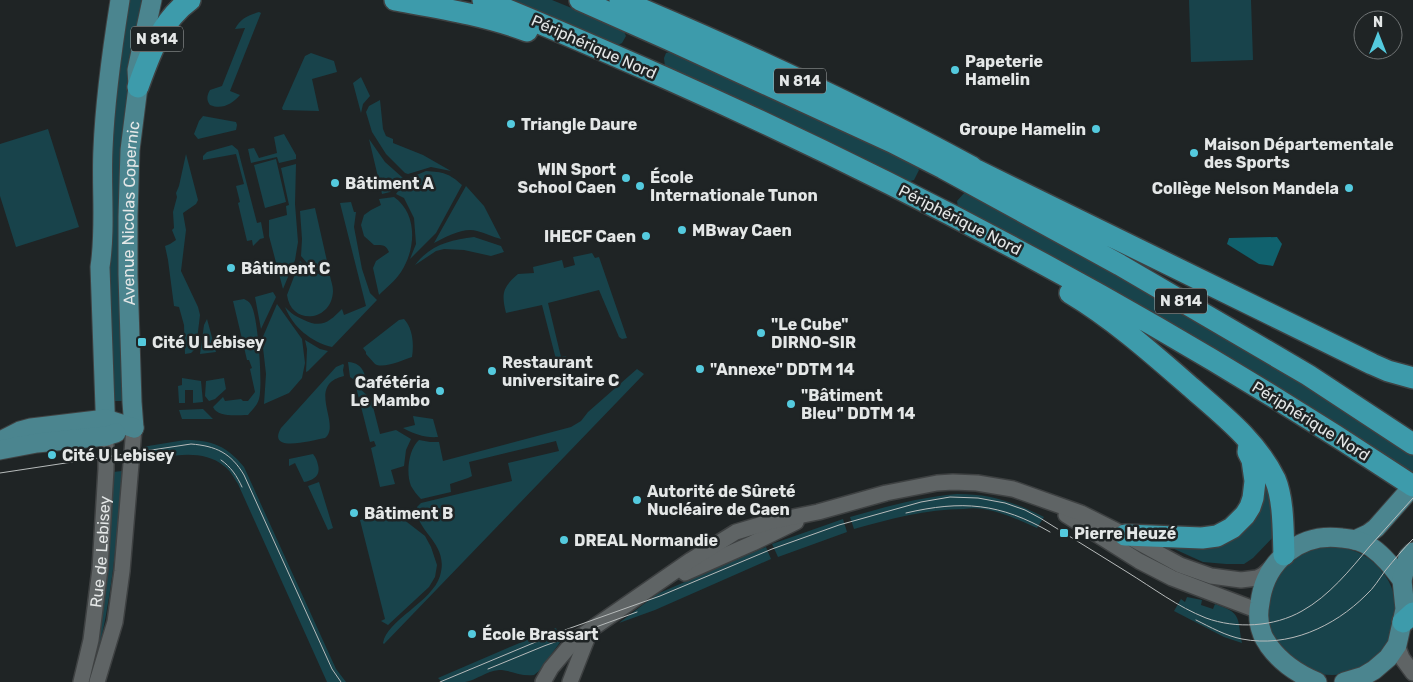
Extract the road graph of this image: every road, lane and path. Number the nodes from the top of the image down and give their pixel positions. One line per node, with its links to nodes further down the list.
1 (120, 0): 14 (main road, Avenue Nicolas Copernic)
2 (152, 0): 9 (main road, Avenue Nicolas Copernic)
3 (190, 0): 9 (highway, N 814)
4 (395, 0): 8 (highway, N 814)
5 (483, 0): 8 (highway, Périphérique Nord / N 814)
6 (580, 0): 12 (highway, N 814)
7 (620, 0): 10 (highway, N 814)
8 (588, 43): 11 (highway, Périphérique Nord / N 814)
9 (138, 87): 15 (main road, Avenue Nicolas Copernic)
10 (976, 170): 12 (highway, N 814); 13 (highway, N 814)
11 (1037, 260): 17 (highway, N 814); 20 (highway, Périphérique Nord / N 814)
12 (1308, 375): 18 (highway, N 814)
13 (1413, 378)
14 (106, 427): 15 (main road); 16 (main road); 19 (main road); 34 (street, Rue de Lebisey)
15 (134, 428): 35 (street, Rue de Lebisey)
16 (0, 440)
17 (1250, 442): 22 (highway); 25 (highway, N 814)
18 (1413, 444)
19 (0, 450)
20 (1413, 486): 23 (main road)
21 (1046, 502): 22 (street); 29 (street); 31 (street)
22 (1125, 535): 27 (street)
23 (1355, 540): 25 (main road); 28 (main road)
24 (1413, 552): 28 (main road)
25 (1278, 561): 27 (street); 29 (main road)
26 (1176, 571): 27 (street)
27 (1228, 579)
28 (1402, 580): 30 (main road)
29 (1259, 611): 38 (main road)
30 (1408, 617): 32 (main road)
31 (590, 631): 36 (street); 37 (street)
32 (1398, 645): 33 (street); 39 (main road)
33 (1413, 673)
34 (81, 682)
35 (97, 682)
36 (544, 682)
37 (570, 682)
38 (1317, 682)
39 (1344, 682)

